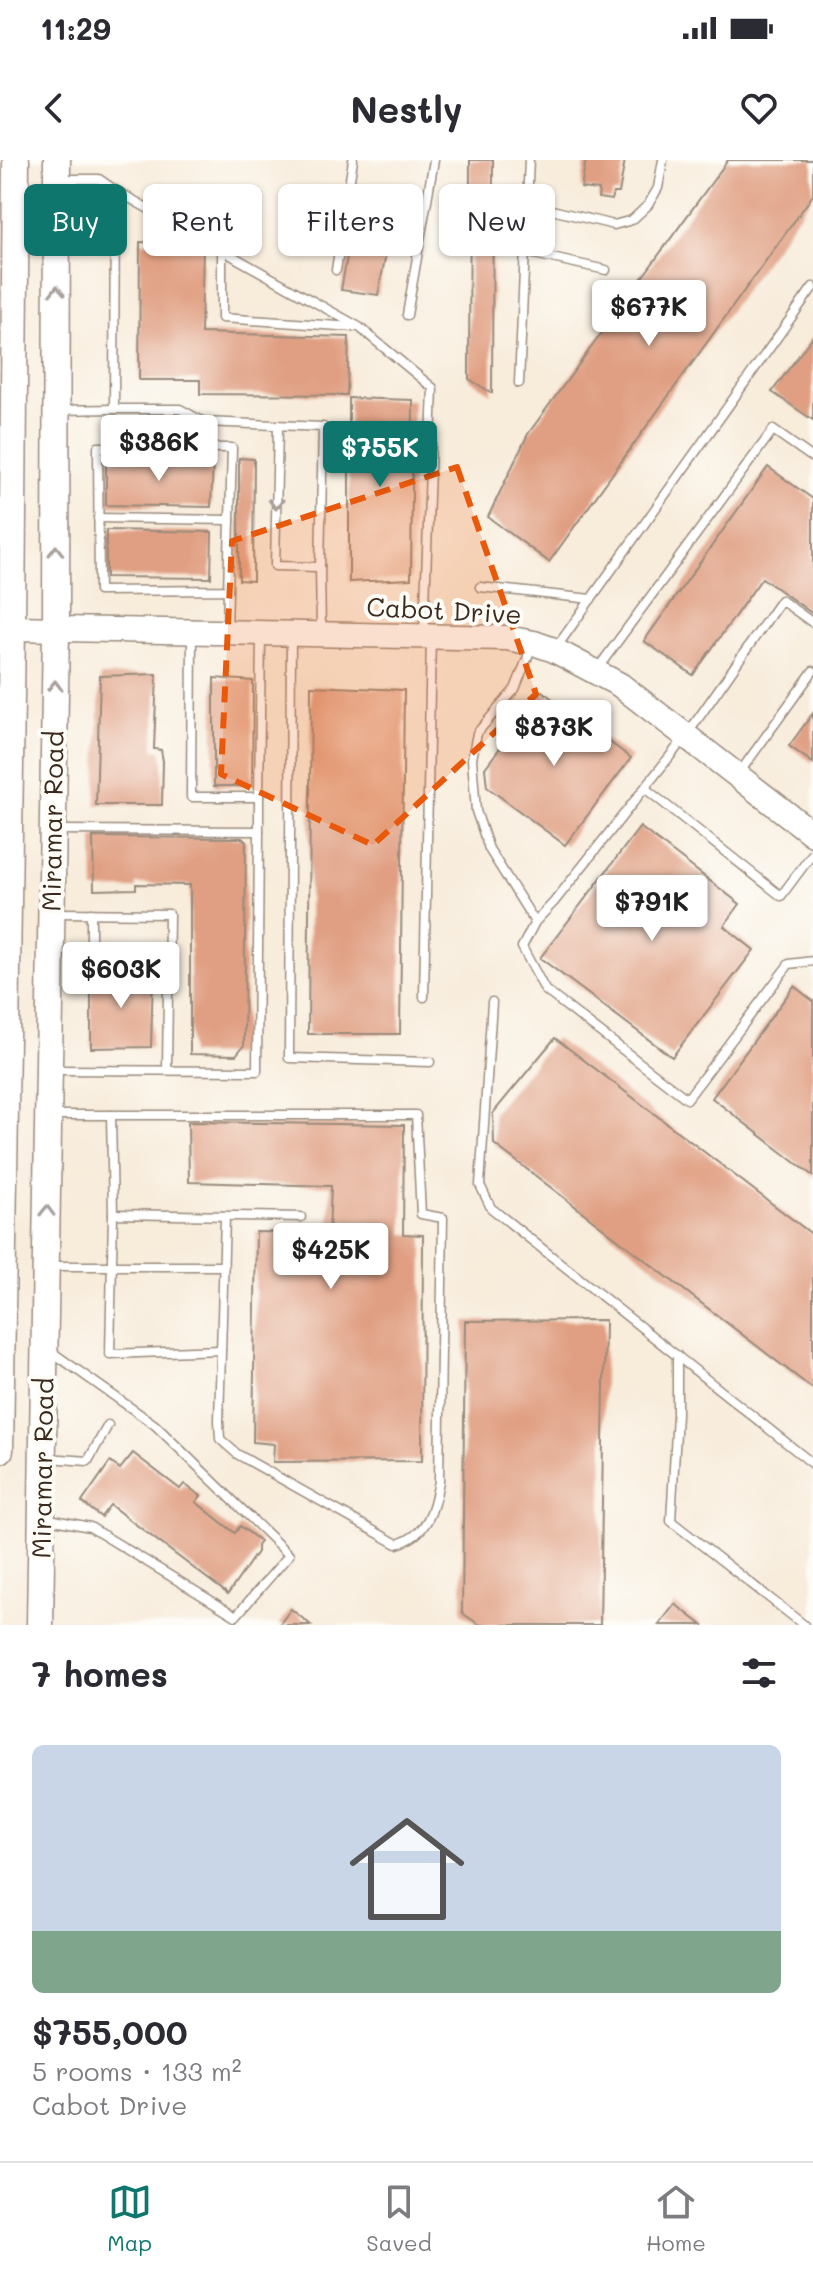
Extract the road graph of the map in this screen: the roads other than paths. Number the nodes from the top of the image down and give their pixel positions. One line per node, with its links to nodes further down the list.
1 (16, 160): 32 (main road, Miramar Road)
2 (353, 160): 15 (lane)
3 (434, 160): 18 (lane)
4 (529, 160): 8 (lane)
5 (663, 160): 9 (lane)
6 (57, 170): 7 (lane); 22 (main road, Miramar Road, one-way to 6)
7 (106, 184)
8 (528, 184)
9 (555, 211)
10 (115, 256): 21 (lane)
11 (222, 256): 19 (lane)
12 (233, 256): 19 (lane)
13 (525, 256): 20 (lane)
14 (543, 256): 16 (lane)
15 (336, 270)
16 (606, 270)
17 (813, 287): 30 (lane)
18 (407, 315)
19 (359, 327): 39 (lane)
20 (519, 383)
21 (114, 409): 22 (lane); 23 (lane)
22 (56, 410): 33 (main road, Miramar Road, one-way to 22)
23 (278, 426): 27 (lane, one-way to 27); 27 (lane)
24 (813, 458): 42 (lane)
25 (98, 518): 26 (lane); 26 (lane); 29 (lane)
26 (230, 520): 29 (lane)
27 (320, 567): 38 (lane)
28 (480, 587): 30 (lane)
29 (228, 590): 35 (lane)
30 (591, 599): 40 (lane)
31 (813, 623): 43 (lane)
32 (12, 628): 33 (street, Cabot Drive); 73 (main road, Miramar Road)
33 (56, 629): 34 (street, Cabot Drive); 47 (main road, Miramar Road, one-way to 33)
34 (192, 632): 35 (street, Cabot Drive); 46 (lane)
35 (227, 633): 36 (street, Cabot Drive)
36 (261, 633): 37 (street, Cabot Drive); 46 (lane)
37 (291, 634): 38 (street, Cabot Drive); 58 (lane)
38 (322, 635): 39 (street, Cabot Drive)
39 (427, 636): 40 (street, Cabot Drive); 56 (lane)
40 (544, 647): 42 (street, Cabot Drive); 53 (lane)
41 (813, 671): 44 (lane)
42 (595, 672): 43 (street, Cabot Drive)
43 (686, 736): 44 (street, Cabot Drive); 45 (lane)
44 (737, 776): 49 (street, Cabot Drive)
45 (646, 789): 50 (lane); 53 (lane)
46 (259, 797): 48 (lane)
47 (53, 830): 48 (lane); 51 (main road, Miramar Road)
48 (259, 831): 60 (lane)
49 (813, 834)
50 (813, 853)
51 (52, 913): 52 (lane); 59 (main road, Miramar Road)
52 (91, 913): 54 (lane); 54 (lane)
53 (535, 922): 55 (lane)
54 (168, 950): 60 (lane)
55 (813, 961)
56 (424, 997)
57 (492, 1002): 71 (lane)
58 (430, 1062)
59 (49, 1070): 60 (lane); 61 (main road, Miramar Road)
60 (167, 1070)
61 (48, 1115): 62 (lane); 66 (main road, Miramar Road, one-way to 61)
62 (111, 1115): 63 (lane); 70 (lane)
63 (113, 1214): 64 (lane); 67 (lane)
64 (225, 1216): 65 (lane); 68 (lane)
65 (301, 1217)
66 (46, 1266): 67 (lane); 69 (main road, Miramar Road)
67 (111, 1266): 68 (lane); 70 (lane)
68 (224, 1266): 70 (lane)
69 (45, 1348): 74 (main road, Miramar Road); 77 (lane)
70 (221, 1350)
71 (677, 1355): 75 (lane); 80 (lane)
72 (108, 1425): 74 (lane)
73 (0, 1450)
74 (43, 1458): 76 (main road, Miramar Road)
75 (813, 1464)
76 (42, 1517): 77 (lane); 78 (main road, Miramar Road)
77 (236, 1616): 79 (lane)
78 (40, 1625)
79 (232, 1625)
80 (804, 1625)

